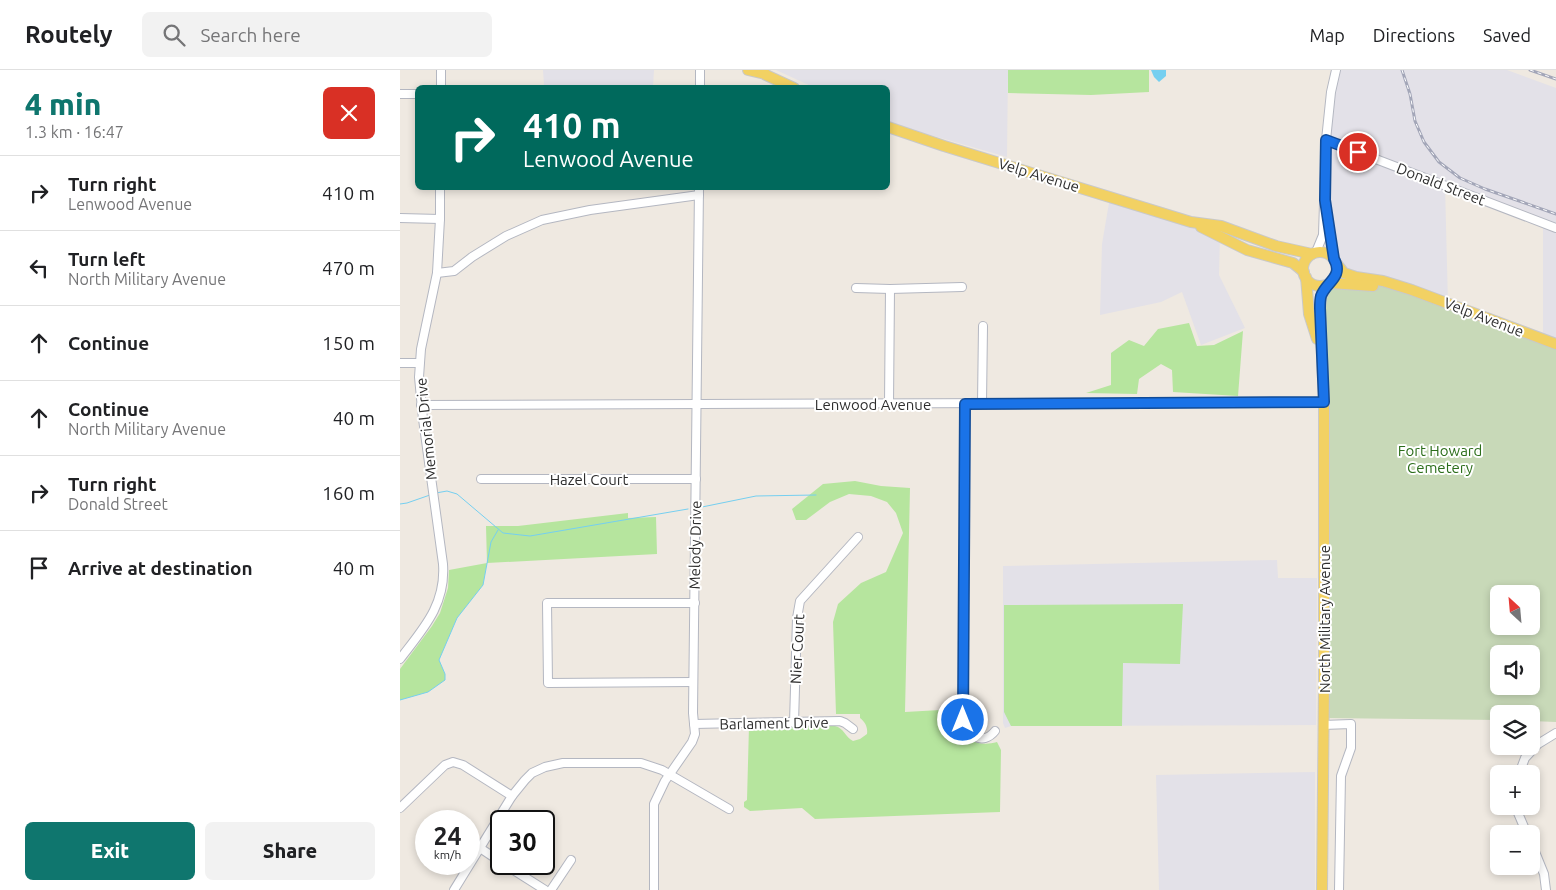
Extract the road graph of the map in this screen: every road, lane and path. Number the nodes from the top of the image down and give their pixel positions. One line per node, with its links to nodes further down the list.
1 (441, 70): 6 (street)
2 (700, 70): 7 (street)
3 (748, 70): 5 (main road)
4 (1336, 70): 12 (street)
5 (763, 72): 8 (main road)
6 (441, 85)
7 (700, 85)
8 (788, 85)
9 (400, 94): 10 (street)
10 (415, 94)
11 (890, 128): 18 (main road, Velp Avenue)
12 (1326, 140): 15 (street); 19 (street, Donald Street)
13 (440, 190): 17 (street, Memorial Drive)
14 (699, 191): 22 (street); 39 (street, Melody Drive)
15 (1325, 200): 20 (street); 21 (street)
16 (400, 218): 17 (street)
17 (440, 219): 22 (street, Memorial Drive)
18 (1191, 222): 20 (main road, Velp Avenue); 23 (main road, Velp Avenue)
19 (1556, 228)
20 (1314, 253): 21 (main road); 23 (main road)
21 (1335, 261): 24 (main road); 28 (main road, Velp Avenue)
22 (437, 273): 33 (street, Memorial Drive)
23 (1305, 275): 24 (main road); 31 (main road, North Military Avenue)
24 (1329, 284): 28 (main road, Velp Avenue); 31 (main road, North Military Avenue)
25 (962, 287): 27 (street)
26 (856, 288): 27 (street)
27 (890, 289): 35 (street)
28 (1412, 290): 30 (main road, Velp Avenue)
29 (983, 326): 37 (street)
30 (1556, 344)
31 (1321, 349): 34 (main road, North Military Avenue)
32 (400, 363): 33 (street)
33 (419, 363): 38 (street, Memorial Drive)
34 (1324, 402): 37 (street, Lenwood Avenue); 48 (main road, North Military Avenue)
35 (889, 404): 36 (street, Lenwood Avenue); 39 (street, Lenwood Avenue)
36 (965, 404): 37 (street, Lenwood Avenue); 50 (street)
37 (982, 404)
38 (421, 405): 39 (street, Lenwood Avenue); 44 (street, Memorial Drive)
39 (697, 405): 41 (street, Melody Drive)
40 (481, 479): 41 (street, Hazel Court)
41 (696, 479): 43 (street, Melody Drive)
42 (858, 537): 46 (street, Nier Court)
43 (695, 603): 45 (street, Melody Drive); 45 (street)
44 (400, 659)
45 (693, 682): 47 (street, Melody Drive)
46 (794, 723): 47 (street, Barlament Drive); 49 (street, Barlament Drive)
47 (694, 724): 53 (street, Melody Drive)
48 (1323, 725): 67 (main road, North Military Avenue); 68 (street)
49 (853, 729)
50 (996, 731)
51 (1556, 733): 52 (street)
52 (1523, 765)
53 (670, 775): 54 (street); 56 (street); 66 (street, Melody Drive)
54 (512, 796): 55 (street); 57 (street)
55 (400, 808)
56 (729, 809)
57 (480, 848): 58 (street)
58 (490, 855)
59 (571, 860): 65 (street)
60 (1540, 864): 69 (street)
61 (463, 875): 63 (street)
62 (521, 875): 64 (street)
63 (454, 890)
64 (545, 890)
65 (551, 890)
66 (654, 890)
67 (1322, 890)
68 (1339, 890)
69 (1546, 890)

